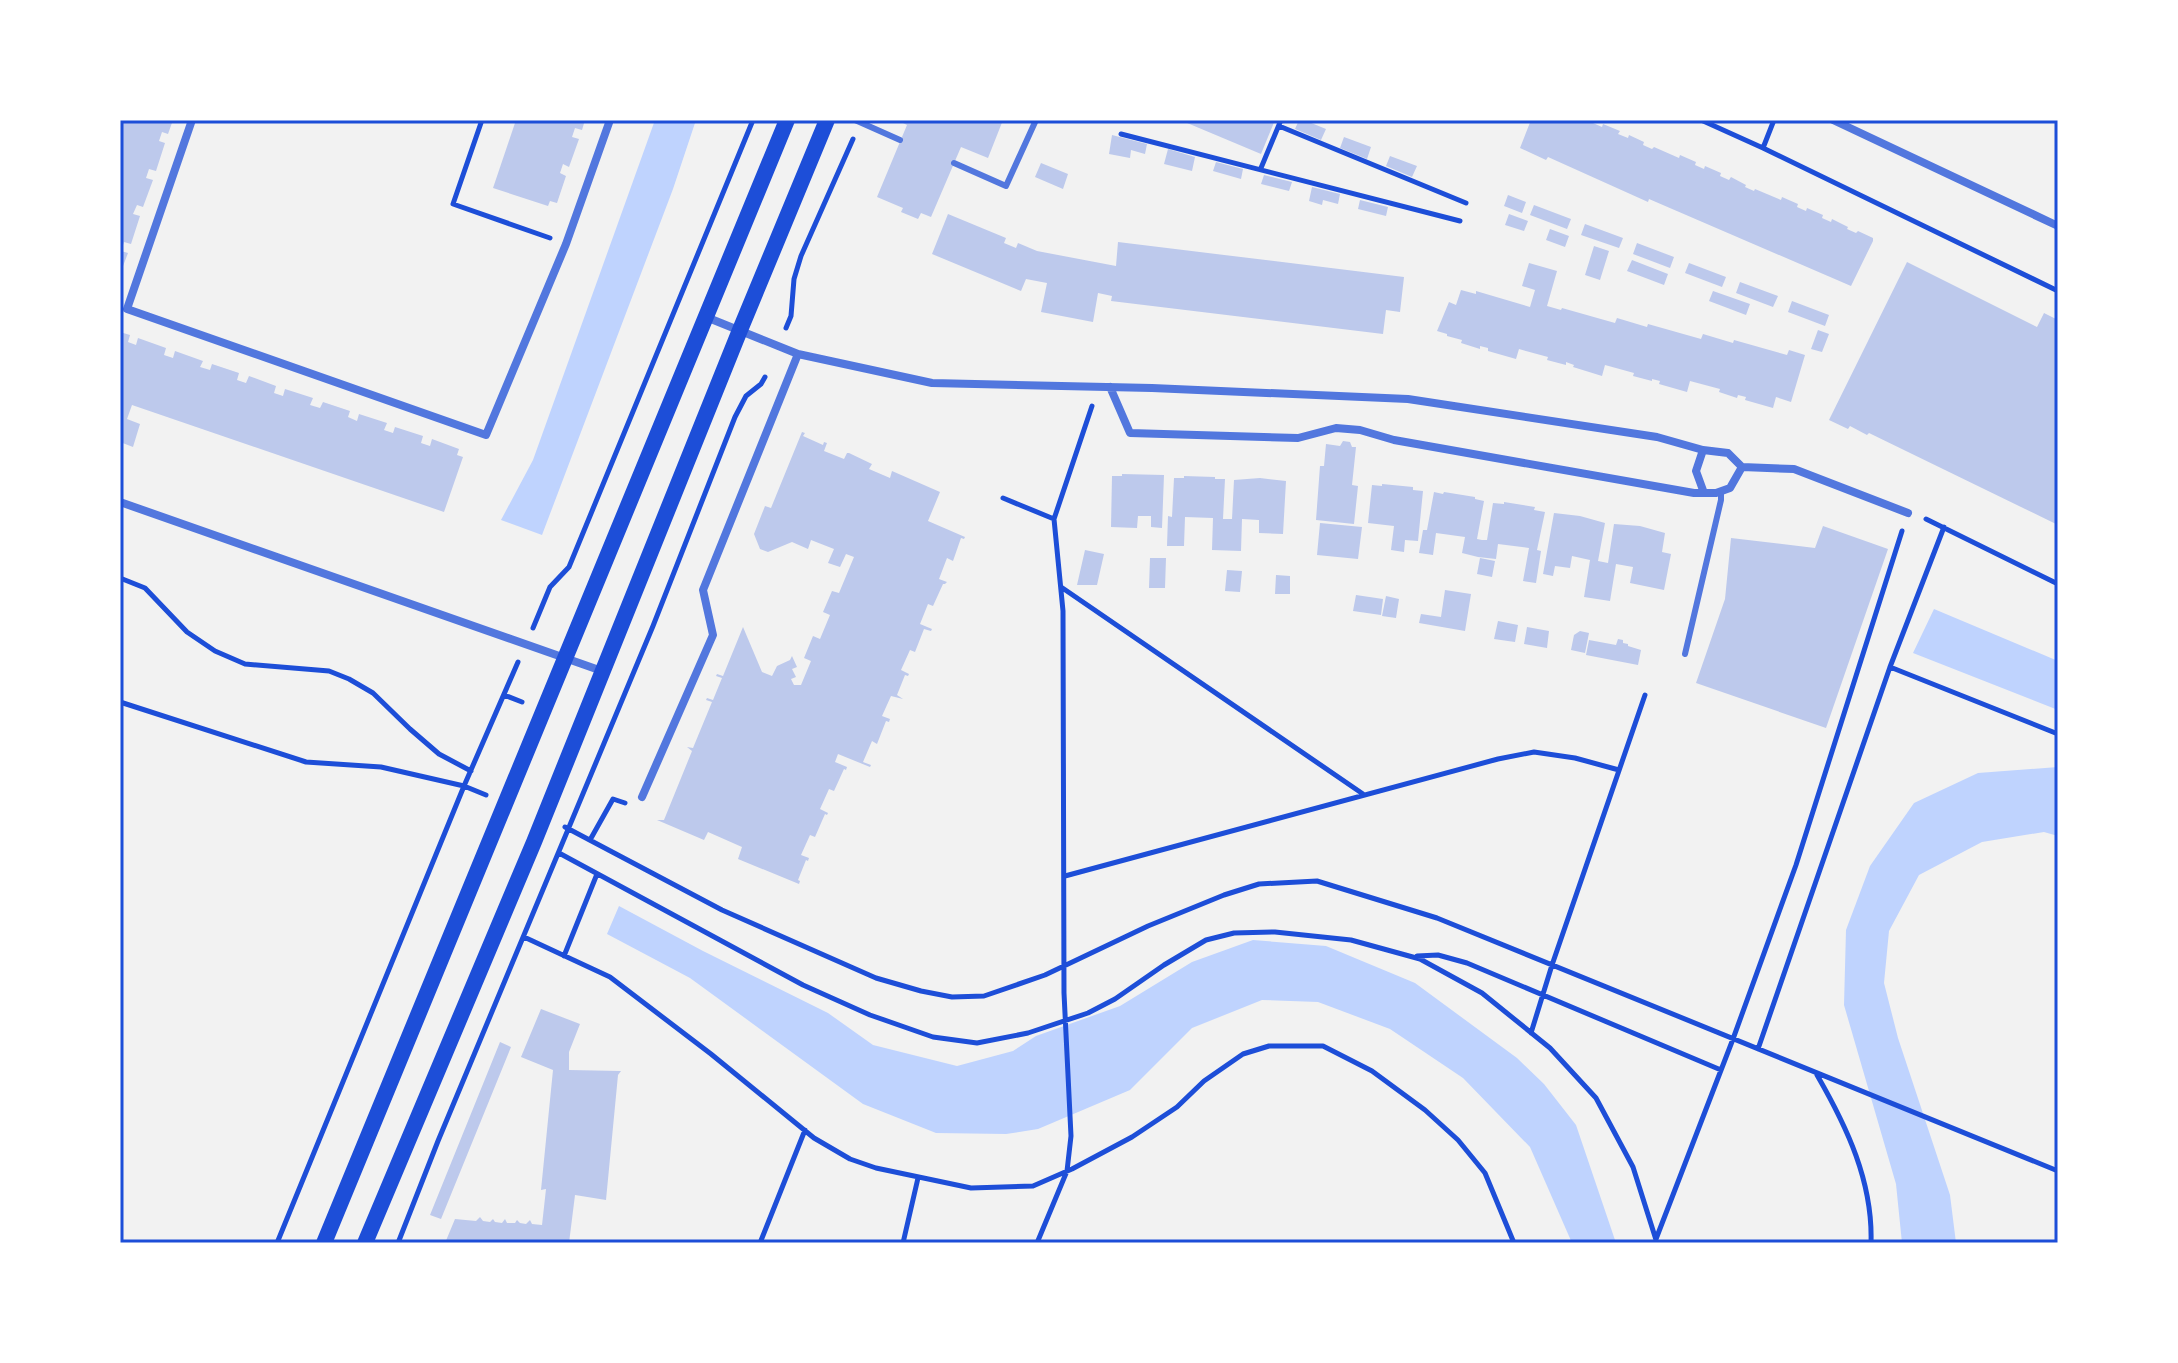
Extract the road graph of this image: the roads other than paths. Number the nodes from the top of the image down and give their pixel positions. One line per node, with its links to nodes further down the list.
1 (192, 120): 2 (street)
2 (610, 120)
3 (787, 120): 11 (main road)
4 (827, 120): 12 (main road)
5 (1036, 120): 9 (lane)
6 (1833, 120): 10 (street)
7 (857, 121): 8 (lane)
8 (900, 140)
9 (954, 163)
10 (2058, 226)
11 (705, 317): 12 (street); 22 (main road)
12 (740, 330): 13 (street); 23 (main road)
13 (798, 354): 14 (street); 24 (street)
14 (1110, 387): 15 (street); 18 (street)
15 (1703, 450): 16 (street); 18 (street)
16 (1742, 467): 17 (street); 20 (street)
17 (1721, 491): 18 (street); 21 (lane)
18 (1704, 493)
19 (120, 502): 22 (street)
20 (1908, 513)
21 (1685, 654)
22 (565, 658): 23 (street); 25 (main road)
23 (603, 671): 26 (main road)
24 (642, 797)
25 (324, 1243)
26 (365, 1243)

